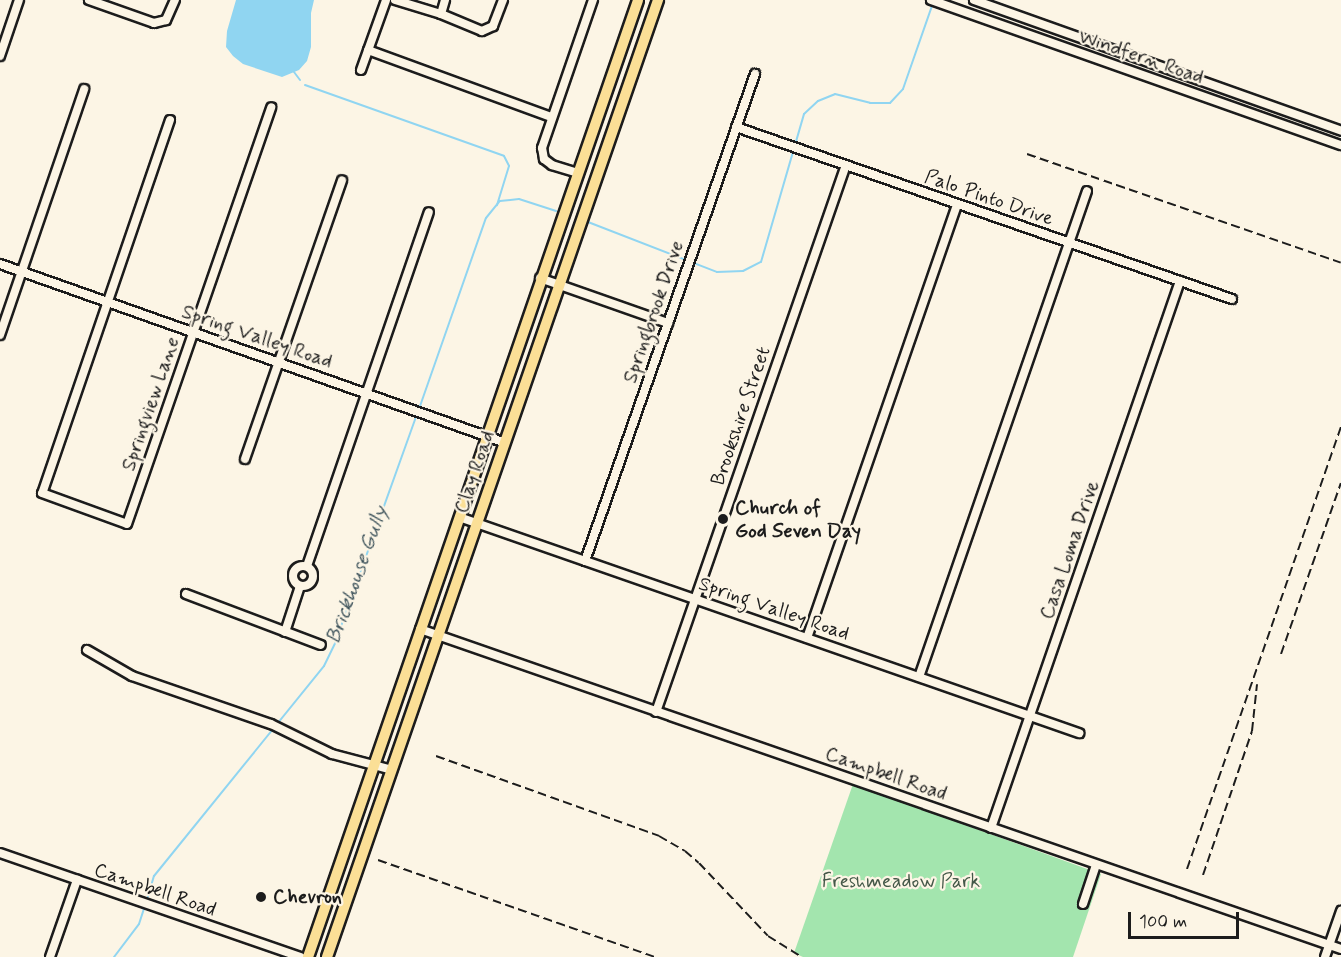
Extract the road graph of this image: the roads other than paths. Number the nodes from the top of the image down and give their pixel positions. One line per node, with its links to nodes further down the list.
1 (19, 0): 16 (street)
2 (89, 0): 3 (street)
3 (175, 0)
4 (386, 0): 14 (street)
5 (395, 0): 13 (street)
6 (445, 0): 13 (street)
7 (503, 0): 13 (street)
8 (593, 0): 22 (street)
9 (638, 0): 15 (main road, Clay Road)
10 (658, 0): 17 (main road, Clay Road)
11 (974, 0): 25 (street, Windfern Road)
12 (934, 1): 26 (street, Windfern Road)
13 (441, 14)
14 (368, 50): 18 (street); 22 (street)
15 (620, 54): 17 (main road); 28 (main road, Clay Road)
16 (0, 56)
17 (636, 62): 38 (main road, Clay Road)
18 (362, 69)
19 (755, 74): 24 (street, Springbrook Drive)
20 (84, 89): 35 (street)
21 (271, 107): 42 (street, Springview Lane)
22 (551, 117): 28 (street)
23 (170, 120): 40 (street)
24 (736, 127): 27 (street, Palo Pinto Drive); 41 (street, Springbrook Drive)
25 (1341, 131)
26 (1341, 145)
27 (846, 165): 31 (street, Palo Pinto Drive); 55 (street, Brookshire Street)
28 (578, 173): 36 (main road, Clay Road)
29 (342, 180): 44 (street)
30 (1087, 191): 33 (street)
31 (957, 204): 33 (street, Palo Pinto Drive); 59 (street)
32 (429, 212): 45 (street)
33 (1070, 243): 37 (street, Palo Pinto Drive); 62 (street)
34 (0, 264): 35 (street, Spring Valley Road)
35 (21, 271): 40 (street, Spring Valley Road); 43 (street)
36 (540, 278): 38 (street); 46 (main road, Clay Road)
37 (1180, 281): 39 (street, Palo Pinto Drive); 64 (street, Casa Loma Drive)
38 (561, 285): 41 (street); 47 (main road, Clay Road)
39 (1232, 299)
40 (107, 302): 42 (street, Spring Valley Road); 42 (street, Springview Lane)
41 (668, 323): 51 (street, Springbrook Drive)
42 (194, 332): 44 (street, Spring Valley Road)
43 (0, 335)
44 (278, 362): 45 (street, Spring Valley Road); 48 (street)
45 (366, 393): 46 (street, Spring Valley Road); 52 (street)
46 (486, 436): 47 (street, Spring Valley Road); 49 (main road, Clay Road)
47 (504, 442): 50 (main road, Clay Road)
48 (245, 459)
49 (459, 517): 50 (street, Spring Valley Road); 56 (main road, Clay Road)
50 (477, 523): 51 (street, Spring Valley Road); 58 (main road, Clay Road)
51 (585, 561): 55 (street, Spring Valley Road)
52 (307, 566): 53 (street); 53 (street)
53 (300, 586): 57 (street)
54 (186, 594): 57 (street)
55 (695, 599): 59 (street, Spring Valley Road); 63 (street, Brookshire Street)
56 (420, 629): 58 (street, Campbell Road); 65 (main road, Clay Road)
57 (285, 632): 60 (street)
58 (438, 635): 63 (street, Campbell Road); 66 (main road, Clay Road)
59 (807, 638): 62 (street, Spring Valley Road)
60 (321, 645)
61 (87, 650): 68 (street)
62 (919, 677): 64 (street, Spring Valley Road)
63 (656, 712): 70 (street, Campbell Road)
64 (1030, 716): 67 (street, Spring Valley Road); 70 (street, Casa Loma Drive)
65 (390, 718): 66 (main road); 68 (main road, Clay Road)
66 (406, 729): 69 (main road, Clay Road)
67 (1079, 733)
68 (373, 766): 69 (street); 80 (main road, Clay Road)
69 (392, 770): 81 (main road, Clay Road)
70 (991, 828): 72 (street, Campbell Road)
71 (0, 853): 73 (street, Campbell Road)
72 (1096, 865): 74 (street); 76 (street, Campbell Road)
73 (77, 880): 78 (street); 79 (street, Campbell Road)
74 (1083, 904)
75 (1341, 911): 76 (street)
76 (1329, 945): 77 (street, Campbell Road); 82 (street)
77 (1341, 949)
78 (50, 957)
79 (300, 957)
80 (308, 957)
81 (327, 957)
82 (1325, 957)

